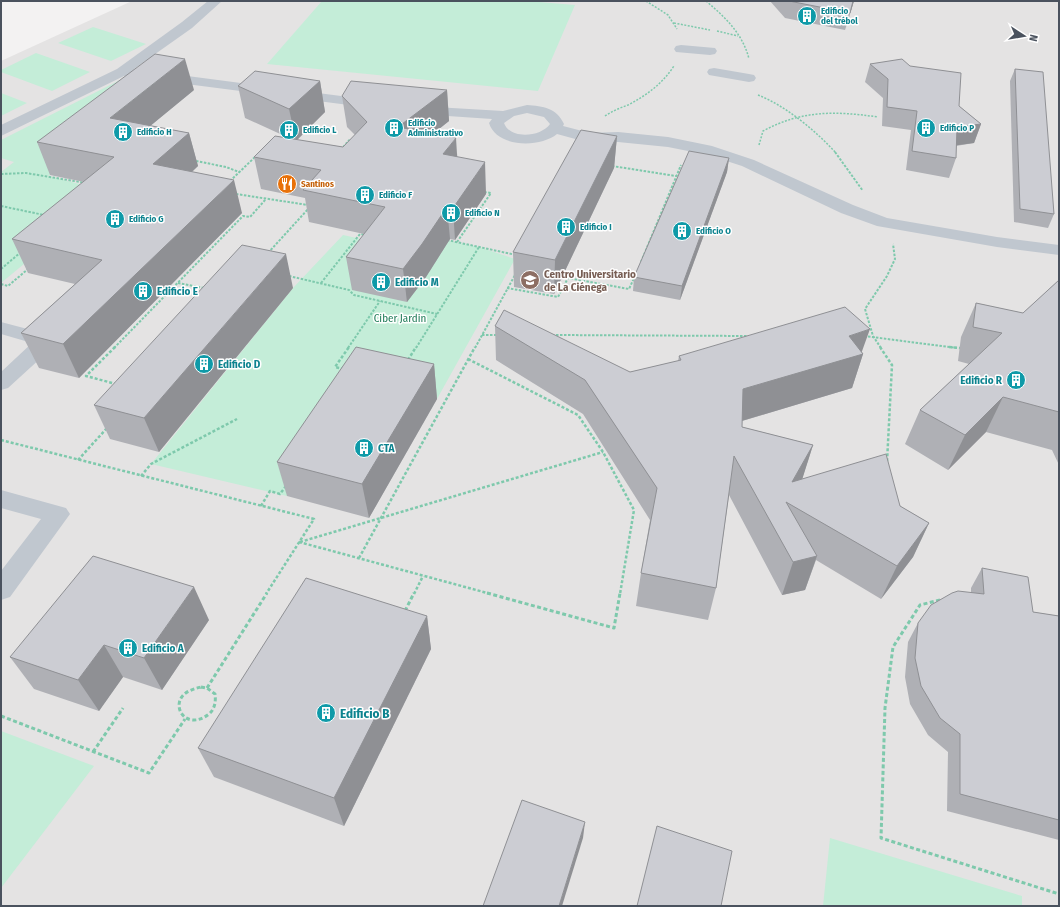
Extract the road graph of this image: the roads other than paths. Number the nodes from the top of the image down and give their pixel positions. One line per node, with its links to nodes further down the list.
1 (216, 1): 4 (street)
2 (681, 49): 3 (street)
3 (710, 51)
4 (122, 72): 7 (street); 11 (street)
5 (714, 72): 6 (street)
6 (749, 78)
7 (387, 106)
8 (402, 108): 9 (street)
9 (503, 116): 10 (street); 10 (street)
10 (555, 129): 12 (street)
11 (1, 131)
12 (1059, 250)
13 (1, 328): 14 (street)
14 (1, 383)
15 (1, 499): 16 (street)
16 (1, 590)

